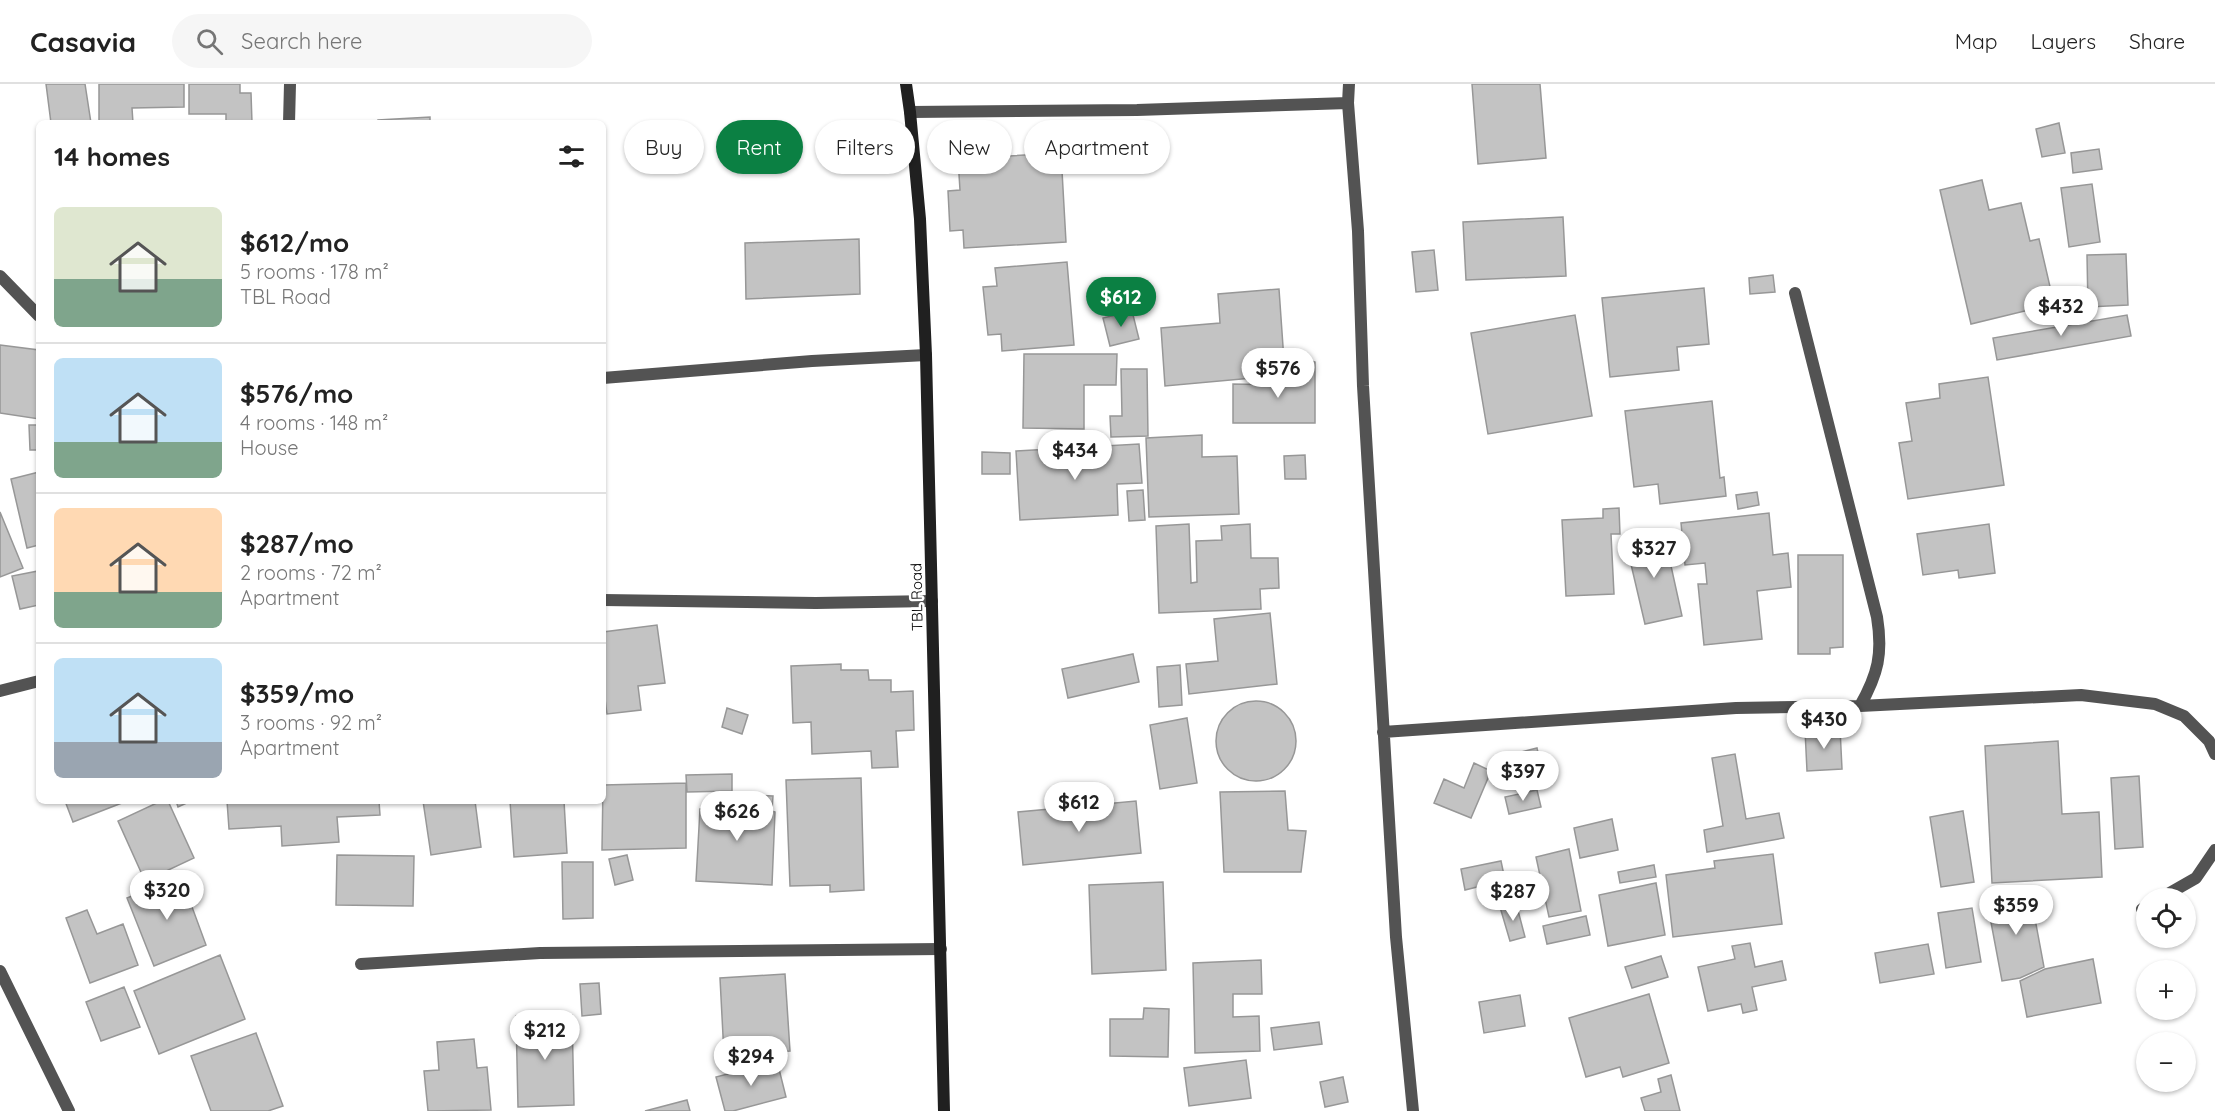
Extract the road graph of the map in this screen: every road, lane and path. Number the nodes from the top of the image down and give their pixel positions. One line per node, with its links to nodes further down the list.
1 (290, 84): 6 (street)
2 (906, 84): 5 (street, TBL Road)
3 (1349, 84): 4 (street)
4 (1348, 103): 5 (street); 17 (street)
5 (910, 112): 10 (street, TBL Road)
6 (289, 120)
7 (0, 276): 9 (street)
8 (1795, 293): 16 (street)
9 (36, 313)
10 (926, 355): 11 (street); 13 (street, TBL Road)
11 (606, 378)
12 (606, 600): 13 (street)
13 (932, 601): 21 (street, TBL Road)
14 (36, 682): 15 (street)
15 (0, 691)
16 (1860, 706): 17 (street); 18 (street)
17 (1383, 732): 26 (street)
18 (2215, 754)
19 (2215, 850): 20 (street)
20 (2179, 888)
21 (941, 949): 22 (street); 25 (street, TBL Road)
22 (361, 964)
23 (0, 971): 24 (street)
24 (69, 1111)
25 (944, 1111)
26 (1413, 1111)

